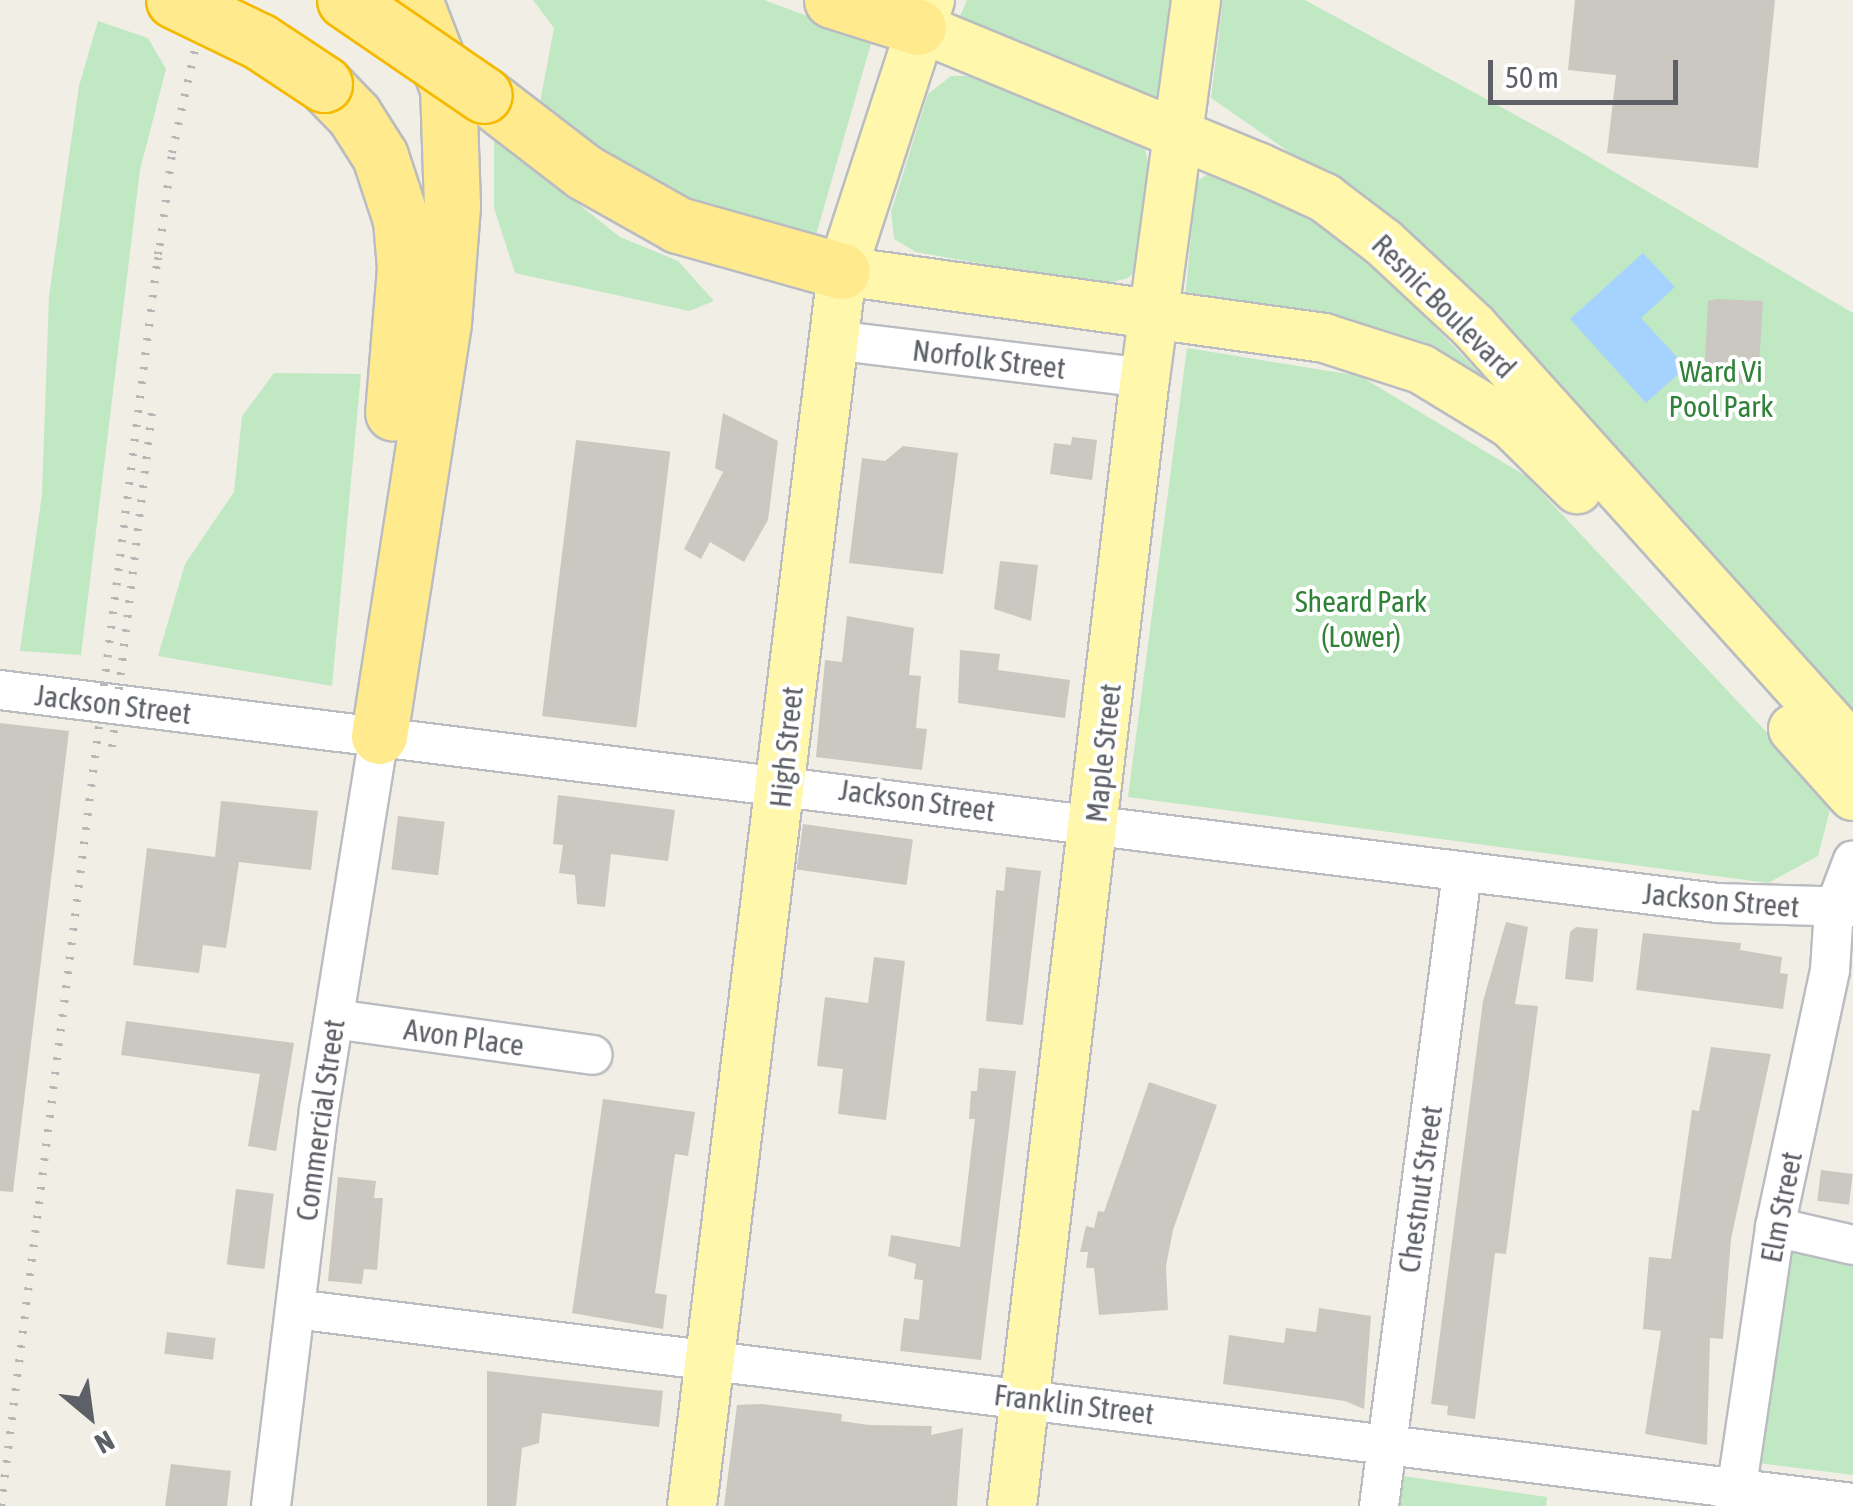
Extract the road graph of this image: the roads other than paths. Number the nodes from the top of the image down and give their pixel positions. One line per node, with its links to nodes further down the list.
1 (174, 0): 13 (highway, bridge)
2 (345, 0): 8 (highway, bridge)
3 (414, 0): 13 (highway)
4 (832, 0): 6 (highway)
5 (1196, 0): 7 (main road, Maple Street)
6 (924, 14): 7 (main road, Resnic Boulevard); 8 (main road, High Street)
7 (1180, 140): 9 (main road, Maple Street); 14 (main road, Resnic Boulevard)
8 (842, 271): 9 (main road, Resnic Boulevard); 10 (main road, High Street)
9 (1156, 315): 11 (main road, Maple Street); 16 (main road, Resnic Boulevard)
10 (832, 340): 11 (street, Norfolk Street); 15 (main road, High Street)
11 (1144, 378): 17 (main road, Maple Street)
12 (0, 690): 13 (street, Jackson Street)
13 (379, 736): 15 (street, Jackson Street); 21 (street, Commercial Street)
14 (1853, 748)
15 (782, 783): 17 (street, Jackson Street); 26 (main road, High Street)
16 (1853, 796)
17 (1095, 823): 19 (street, Jackson Street); 27 (main road, Maple Street)
18 (1853, 860): 20 (street, Jackson Street)
19 (1462, 873): 20 (street, Jackson Street); 28 (street, Chestnut Street)
20 (1844, 909): 23 (street, Elm Street)
21 (334, 1019): 22 (street, Avon Place); 25 (street, Commercial Street)
22 (593, 1055)
23 (1775, 1227): 24 (street); 29 (street, Elm Street)
24 (1853, 1245)
25 (295, 1310): 26 (street, Franklin Street); 31 (street, Commercial Street)
26 (710, 1359): 27 (street, Franklin Street); 32 (main road, High Street)
27 (1026, 1399): 28 (street, Franklin Street); 33 (main road, Maple Street)
28 (1387, 1441): 29 (street, Franklin Street); 34 (street, Chestnut Street)
29 (1734, 1499): 30 (street, Franklin Street)
30 (1853, 1503)
31 (271, 1506)
32 (692, 1506)
33 (1012, 1506)
34 (1379, 1506)

